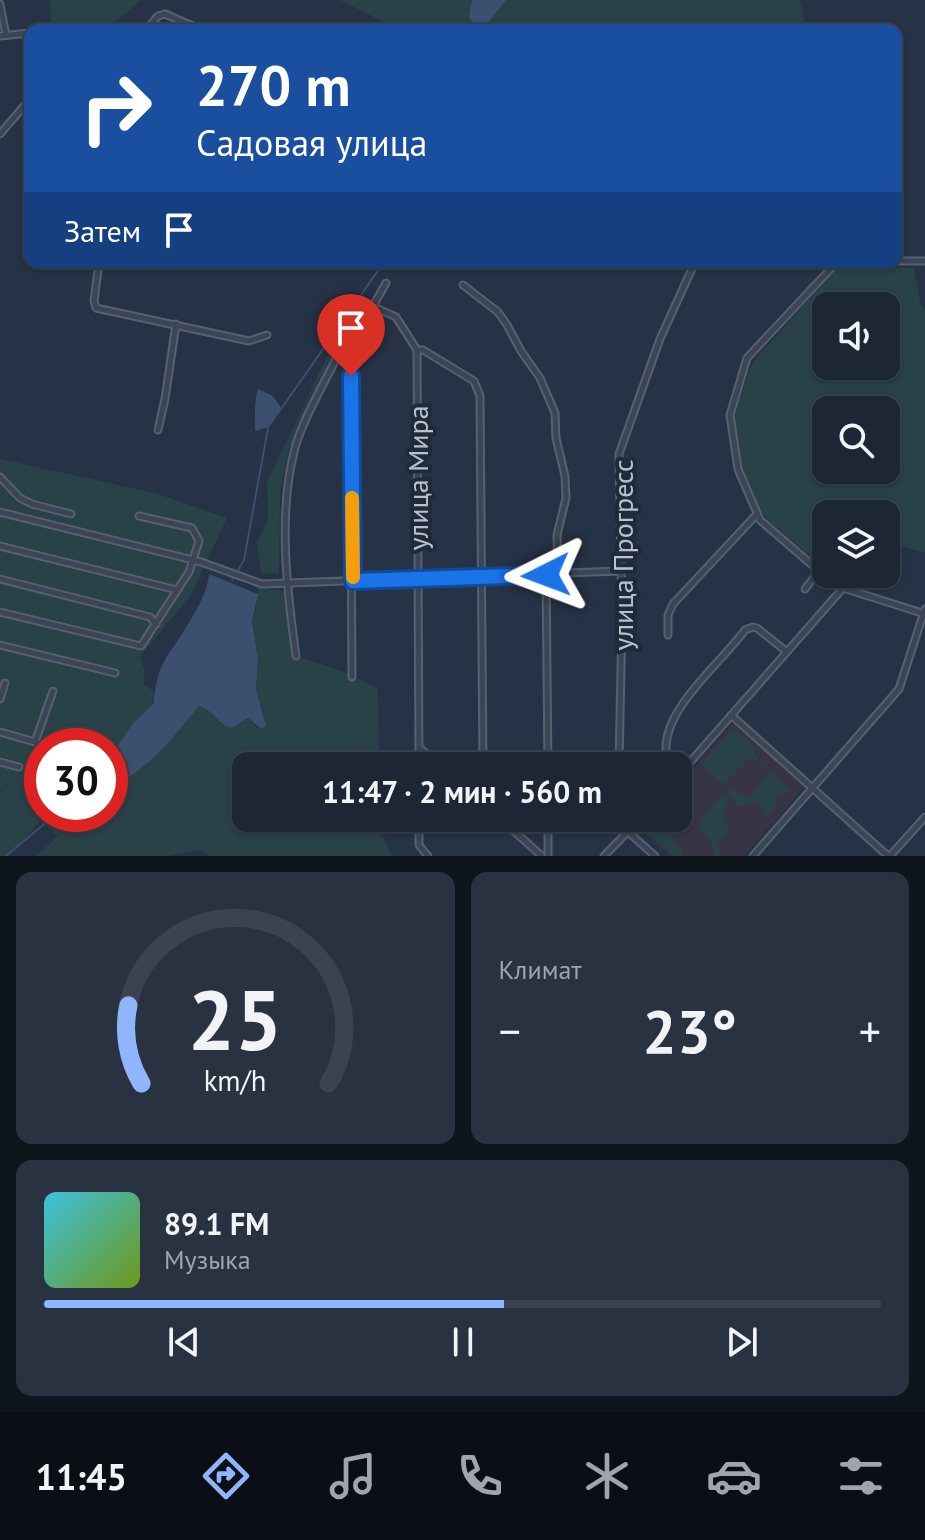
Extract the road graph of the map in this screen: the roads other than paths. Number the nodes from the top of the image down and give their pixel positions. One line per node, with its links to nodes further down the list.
1 (0, 4): 5 (street)
2 (151, 24): 3 (street)
3 (188, 24)
4 (24, 34): 5 (street)
5 (3, 36)
6 (24, 106): 7 (street)
7 (0, 134)
8 (902, 261): 9 (street)
9 (925, 261)
10 (98, 268): 16 (street)
11 (692, 268): 29 (street, улица Прогресс)
12 (831, 268): 24 (street)
13 (386, 283): 15 (street)
14 (463, 285): 30 (street)
15 (374, 307): 18 (street); 19 (street)
16 (176, 324): 17 (street); 20 (street)
17 (267, 335)
18 (350, 347): 36 (street); 37 (street)
19 (417, 350): 32 (street); 34 (street, улица Мира)
20 (158, 430)
21 (0, 477): 23 (street)
22 (0, 512): 27 (street)
23 (71, 514)
24 (757, 514): 28 (street); 44 (street)
25 (139, 516): 27 (street)
26 (0, 546): 40 (street)
27 (198, 561): 37 (street); 40 (street)
28 (812, 565)
29 (621, 571): 30 (street); 60 (street, улица Прогресс)
30 (558, 574): 31 (street)
31 (546, 575): 32 (street); 59 (street)
32 (483, 577): 34 (street); 58 (street)
33 (0, 579): 43 (street)
34 (417, 579): 36 (street); 55 (street, улица Мира)
35 (812, 580): 39 (street)
36 (353, 581): 37 (street); 49 (street)
37 (286, 584): 47 (street)
38 (843, 588): 42 (street); 46 (street)
39 (805, 589)
40 (178, 590): 43 (street)
41 (0, 612): 43 (street)
42 (924, 612): 65 (street)
43 (156, 624)
44 (668, 635)
45 (0, 645): 48 (street)
46 (787, 652): 53 (street); 61 (street)
47 (296, 656)
48 (115, 673)
49 (352, 677)
50 (5, 683): 52 (street)
51 (53, 691): 54 (street)
52 (0, 699)
53 (731, 715): 62 (street); 65 (street)
54 (0, 732)
55 (419, 747): 56 (street, улица Мира); 57 (street)
56 (419, 752)
57 (425, 752)
58 (483, 752)
59 (548, 752)
60 (619, 752)
61 (667, 752)
62 (692, 759)
63 (0, 762): 64 (street)
64 (19, 767)
65 (813, 788): 76 (street); 77 (street)
66 (925, 817): 77 (street)
67 (419, 832): 72 (street)
68 (516, 832): 73 (street)
69 (547, 832): 73 (street)
70 (626, 832): 74 (street)
71 (628, 832): 75 (street)
72 (428, 856)
73 (545, 856)
74 (604, 856)
75 (655, 856)
76 (753, 856)
77 (889, 856)

